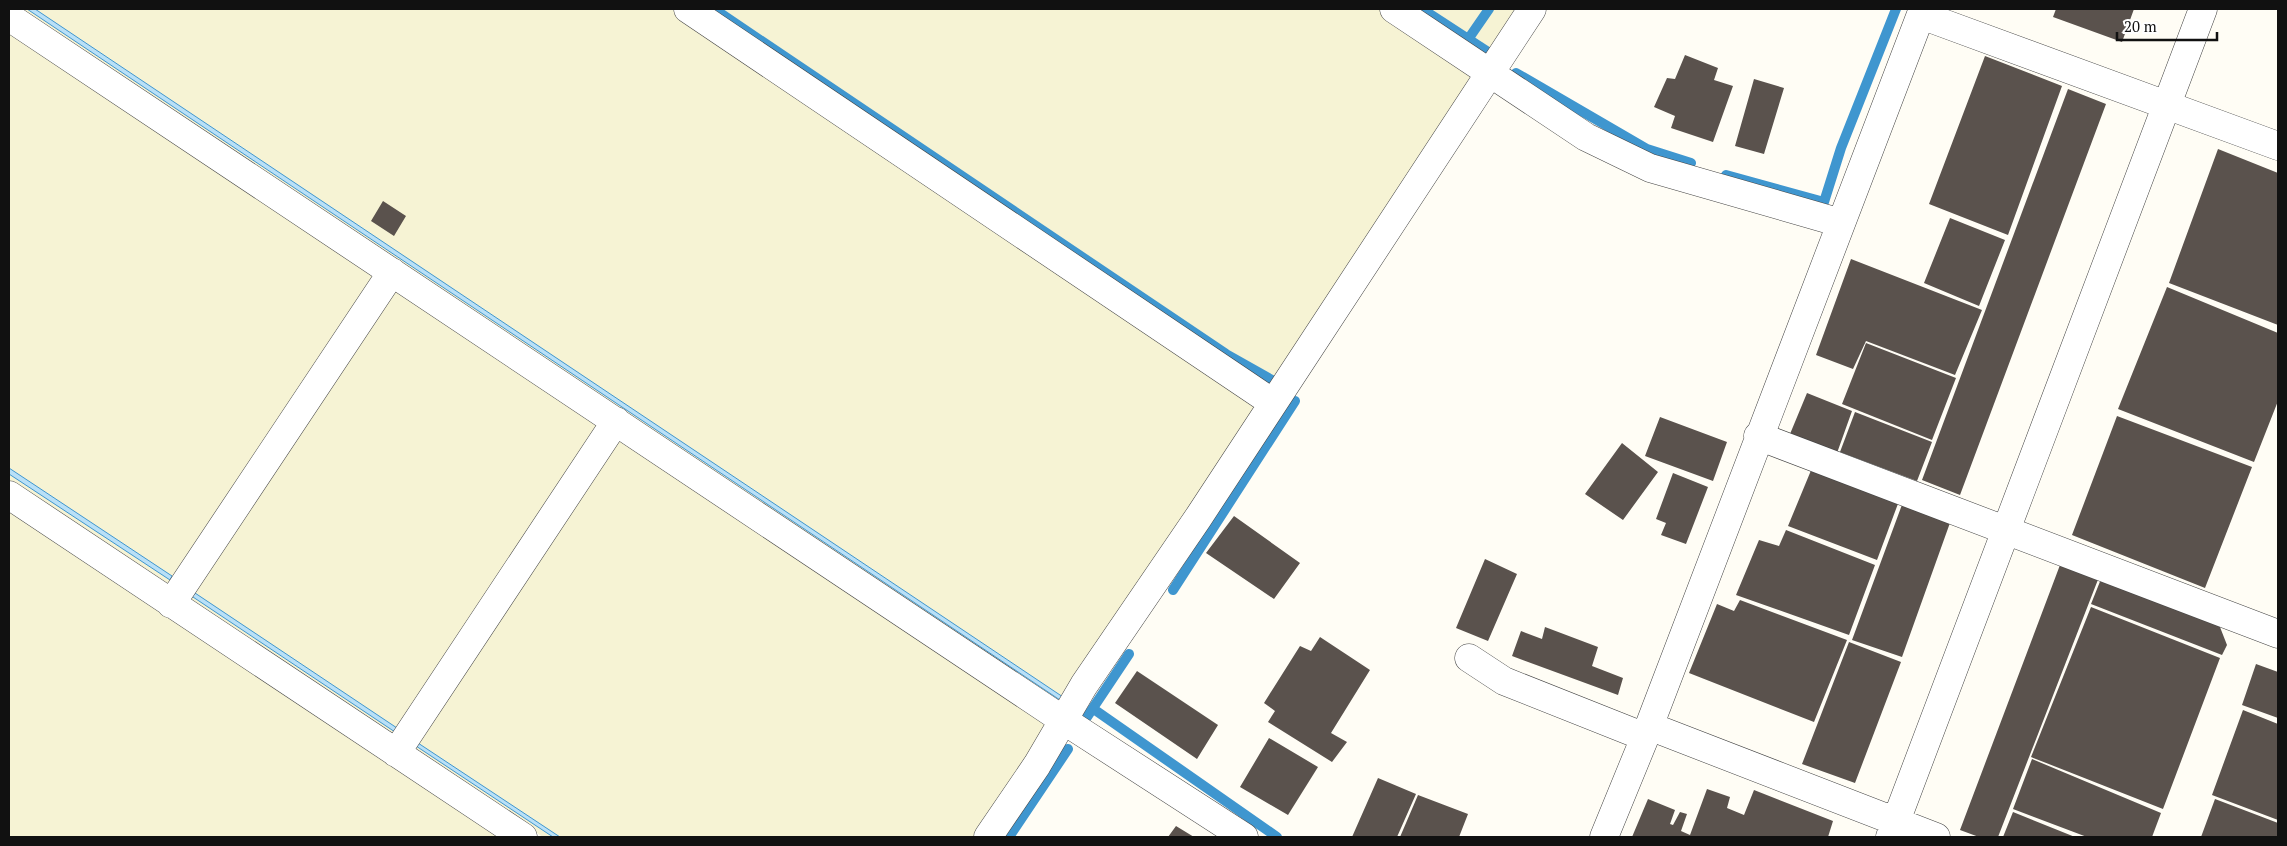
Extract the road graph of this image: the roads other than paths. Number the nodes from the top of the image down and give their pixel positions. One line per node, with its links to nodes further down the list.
1 (688, 9): 12 (street)
2 (1394, 9): 7 (street)
3 (1532, 9): 7 (street)
4 (2203, 9): 8 (street)
5 (1922, 12): 8 (street); 10 (street)
6 (9, 17): 11 (street)
7 (1491, 73): 10 (street); 12 (street)
8 (2167, 105): 9 (street); 16 (street)
9 (2278, 146)
10 (1841, 223): 14 (street)
11 (392, 272): 13 (street); 17 (street)
12 (1273, 403): 20 (street)
13 (616, 421): 20 (street); 22 (street)
14 (1758, 436): 16 (street); 21 (street)
15 (9, 495): 17 (street)
16 (2007, 529): 18 (street); 23 (street)
17 (171, 604): 22 (street)
18 (2278, 634)
19 (1469, 658): 21 (street)
20 (1063, 720): 25 (street); 26 (street)
21 (1647, 732): 23 (street); 27 (street)
22 (396, 753): 24 (street)
23 (1893, 829): 28 (street)
24 (523, 837)
25 (988, 837)
26 (1244, 837)
27 (1604, 837)
28 (1936, 837)

